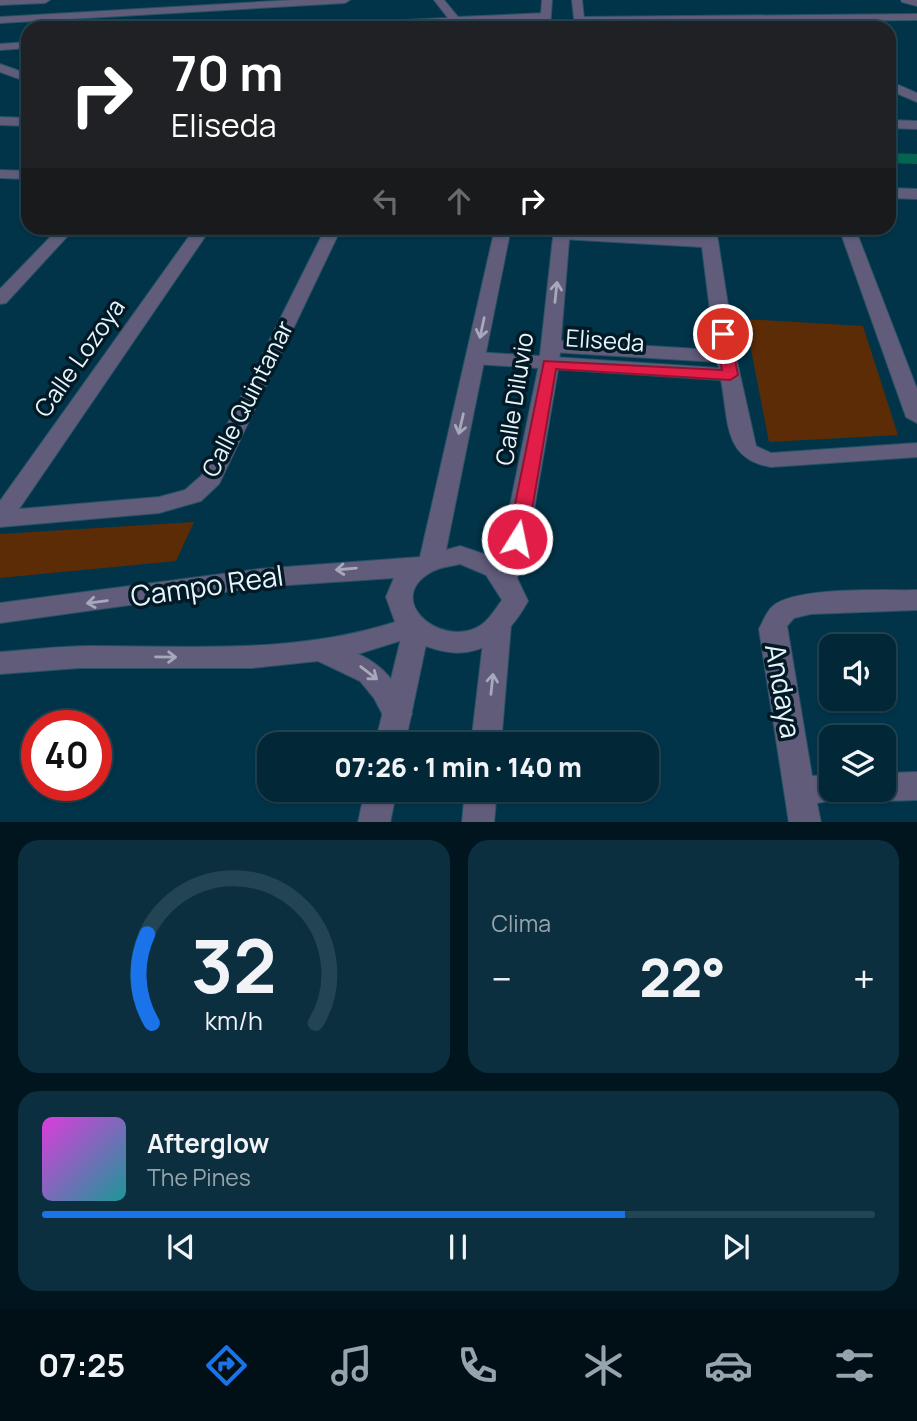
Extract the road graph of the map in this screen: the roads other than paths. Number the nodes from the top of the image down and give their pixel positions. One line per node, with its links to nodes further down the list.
1 (345, 0): 10 (street)
2 (439, 0): 11 (street)
3 (577, 0): 13 (street)
4 (906, 0): 6 (street)
5 (51, 2): 7 (street)
6 (917, 3)
7 (0, 5)
8 (546, 14): 12 (street)
9 (917, 17): 14 (street)
10 (0, 20)
11 (451, 21)
12 (481, 21)
13 (580, 21)
14 (811, 21)
15 (896, 23): 16 (street)
16 (917, 23)
17 (21, 46): 18 (street)
18 (0, 47)
19 (0, 68): 20 (street)
20 (21, 76)
21 (896, 88): 22 (street)
22 (917, 98)
23 (0, 121): 24 (street)
24 (21, 122)
25 (896, 124): 26 (street)
26 (917, 125)
27 (0, 174): 28 (street)
28 (21, 175)
29 (896, 193): 30 (street)
30 (917, 194)
31 (60, 235): 38 (street)
32 (198, 235): 44 (street, Calle Lozoya)
33 (502, 235): 40 (street, Calle Diluvio, one-way to 40)
34 (562, 235): 39 (street, Calle Diluvio, one-way to 34)
35 (709, 235): 41 (street)
36 (850, 235): 42 (street)
37 (329, 237): 44 (street, Calle Quintanar)
38 (0, 299)
39 (550, 355): 40 (street, Eliseda); 41 (street, Eliseda); 46 (street, Calle Diluvio)
40 (476, 358): 45 (street, Calle Diluvio, one-way to 45)
41 (728, 366): 43 (street)
42 (917, 417)
43 (917, 450)
44 (0, 519)
45 (424, 564): 46 (street); 48 (street, Campo Real, one-way to 48); 50 (street)
46 (506, 576): 49 (street)
47 (917, 600): 59 (street, Andaya)
48 (0, 613)
49 (498, 625): 50 (street); 55 (street, one-way to 49)
50 (413, 628): 51 (street); 53 (street)
51 (323, 653): 52 (street, one-way to 51); 53 (street, one-way to 53)
52 (0, 663)
53 (397, 714): 54 (street)
54 (393, 732)
55 (487, 732)
56 (917, 786): 57 (street)
57 (896, 787)
58 (819, 789): 59 (street)
59 (800, 790): 64 (street, Andaya)
60 (378, 802): 62 (street)
61 (480, 802): 63 (street)
62 (374, 822)
63 (478, 822)
64 (806, 822)

